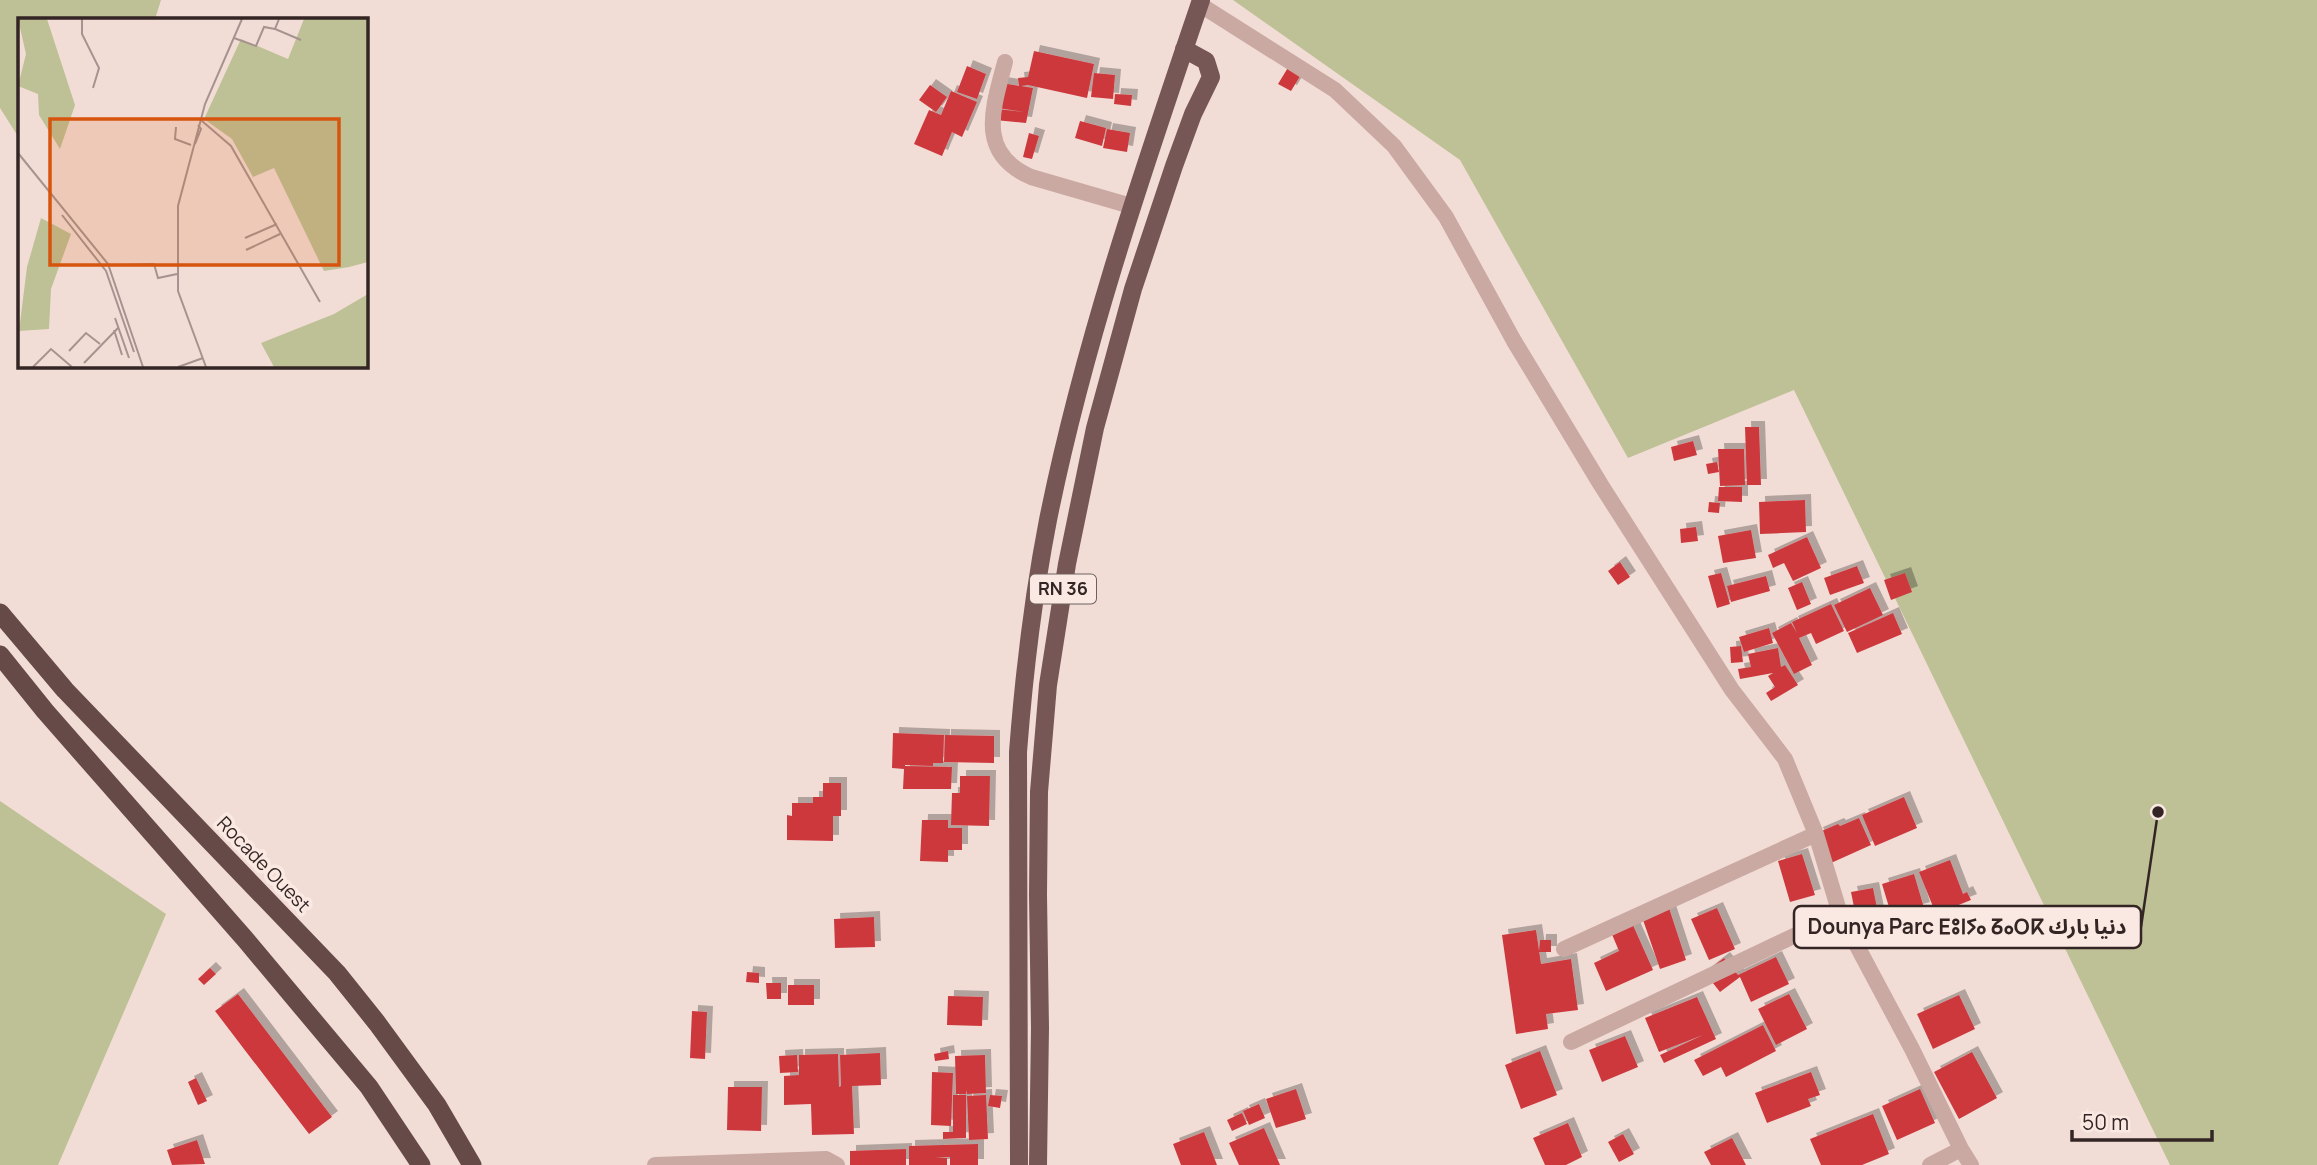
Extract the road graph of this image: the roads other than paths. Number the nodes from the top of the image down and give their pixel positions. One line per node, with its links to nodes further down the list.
1 (1200, 2): 2 (main road, RN 36); 7 (street)
2 (1184, 49): 4 (main road, RN 36); 17 (main road, RN 36)
3 (1005, 62): 4 (street)
4 (1131, 206): 16 (main road, RN 36)
5 (0, 612): 13 (highway, Rocade Ouest)
6 (0, 655): 12 (highway)
7 (1816, 834): 8 (street); 9 (street)
8 (1840, 914): 10 (street); 11 (street)
9 (1564, 949)
10 (1571, 1042)
11 (1961, 1149): 18 (street); 19 (street)
12 (421, 1165)
13 (472, 1165)
14 (655, 1165): 15 (street)
15 (837, 1165)
16 (1018, 1165)
17 (1038, 1165)
18 (1930, 1165)
19 (1971, 1165)

